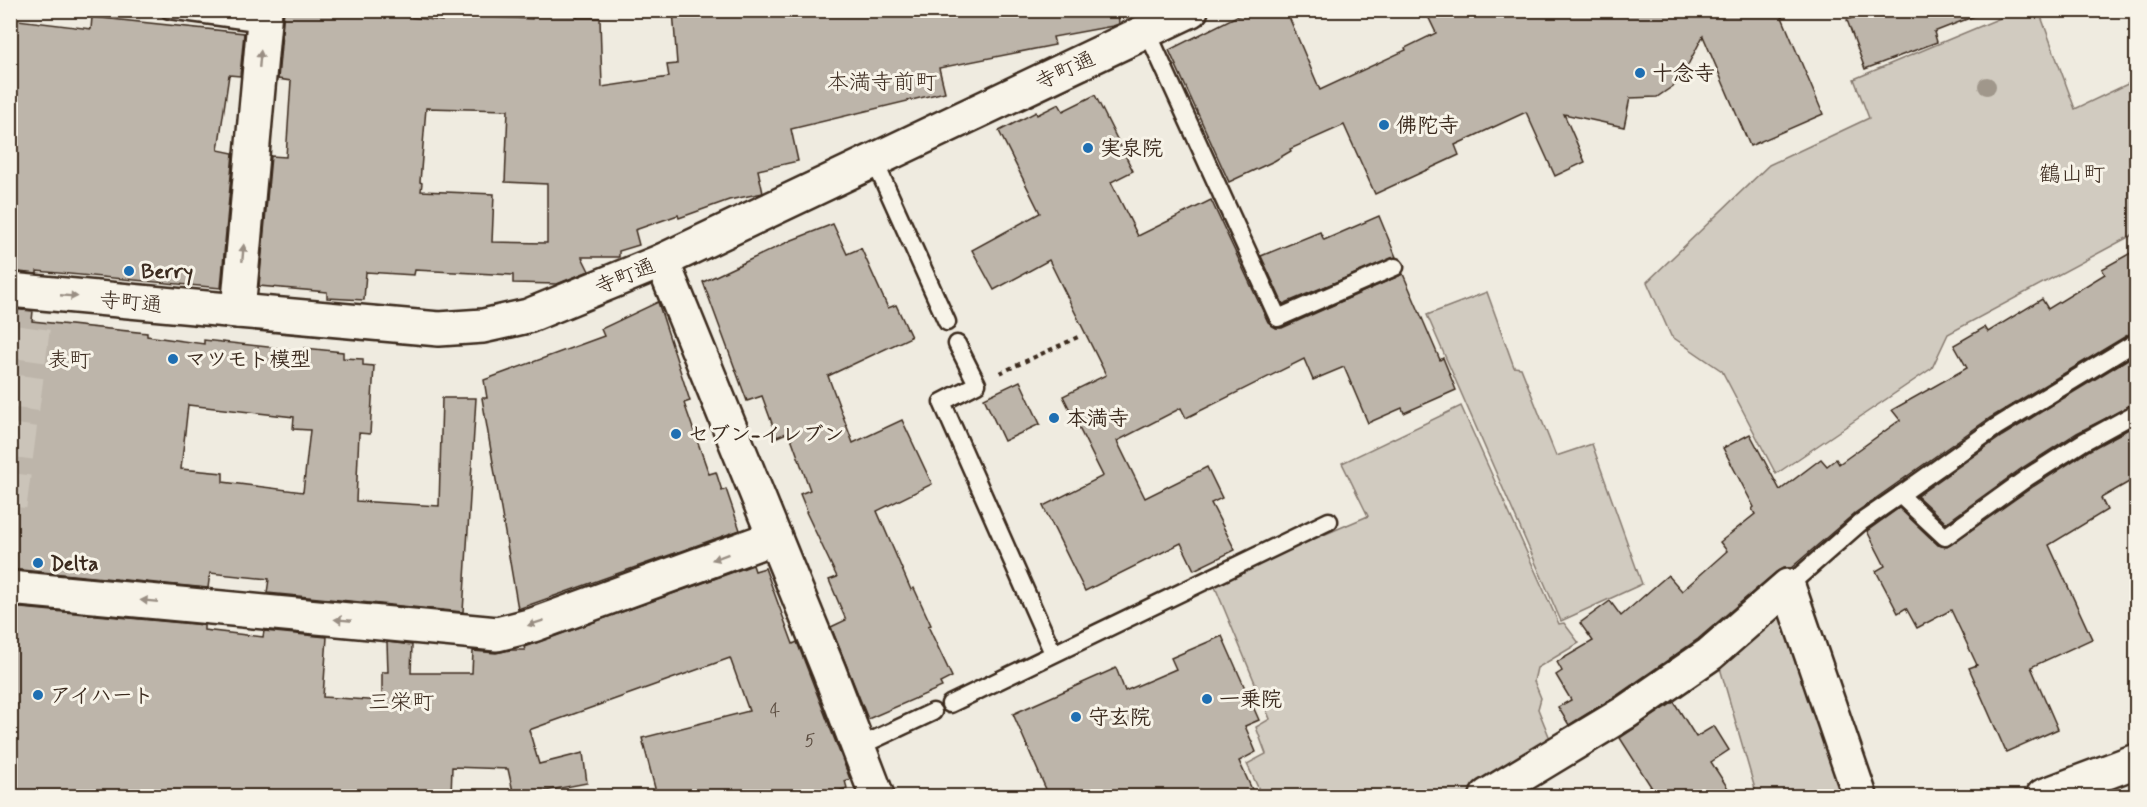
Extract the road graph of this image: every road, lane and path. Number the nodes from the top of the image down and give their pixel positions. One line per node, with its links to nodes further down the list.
1 (169, 10): 3 (lane)
2 (1191, 10): 4 (street, 寺町通)
3 (264, 17): 9 (street, one-way to 3)
4 (1142, 25): 5 (street, 寺町通); 7 (lane)
5 (874, 160): 6 (street, 寺町通); 10 (lane)
6 (662, 261): 9 (street, 寺町通); 18 (street)
7 (1395, 267)
8 (10, 290): 9 (street, 寺町通, one-way to 9)
9 (238, 311)
10 (947, 322)
11 (1078, 337): 14 (path)
12 (2136, 342): 16 (lane)
13 (957, 344): 14 (lane)
14 (977, 384): 21 (lane)
15 (2136, 413): 16 (lane)
16 (1900, 495): 19 (lane)
17 (1329, 521): 21 (lane)
18 (775, 537): 20 (street, one-way to 20); 24 (street)
19 (1788, 586): 27 (street); 28 (street)
20 (10, 588)
21 (1053, 653): 22 (lane)
22 (950, 704)
23 (933, 712): 24 (lane)
24 (858, 747): 26 (street)
25 (2136, 761): 29 (street)
26 (877, 796)
27 (1487, 796)
28 (1860, 796)
29 (2043, 796)

